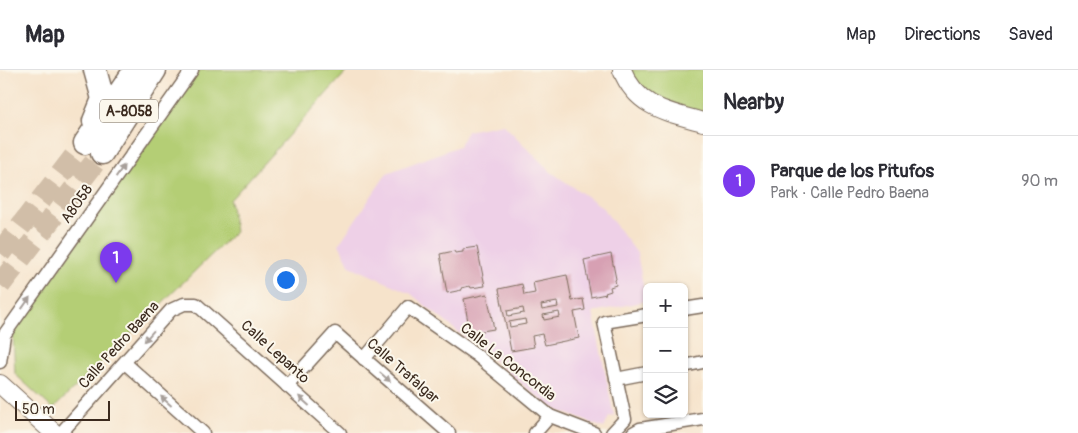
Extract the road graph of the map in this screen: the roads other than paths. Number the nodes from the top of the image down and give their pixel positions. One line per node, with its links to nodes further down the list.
1 (95, 70): 7 (highway)
2 (135, 70): 7 (highway, A-8058)
3 (155, 70): 7 (highway, A-8058)
4 (192, 70): 13 (street, A8058, one-way to 4)
5 (622, 70): 6 (street)
6 (703, 122)
7 (94, 148)
8 (184, 304): 15 (street, Calle Pedro Baena, one-way to 15); 20 (street, Calle Lepanto)
9 (703, 306): 10 (street)
10 (688, 308)
11 (643, 316): 18 (street)
12 (364, 358): 20 (street, Calle Trafalgar); 21 (street, Calle La Concordia); 27 (street, Calle Trafalgar, one-way to 27)
13 (0, 362)
14 (703, 362): 16 (street)
15 (125, 364): 24 (street, Calle Pedro Baena); 25 (street, one-way to 15)
16 (688, 365)
17 (643, 374): 18 (street)
18 (616, 379): 30 (street)
19 (0, 384): 23 (street)
20 (287, 386): 26 (street, Calle Lepanto, one-way to 20)
21 (550, 416): 28 (street); 29 (street, Calle La Concordia)
22 (703, 419): 31 (street)
23 (54, 433)
24 (61, 433)
25 (203, 433)
26 (340, 433)
27 (449, 433)
28 (535, 433)
29 (594, 433)
30 (612, 433)
31 (632, 433)

